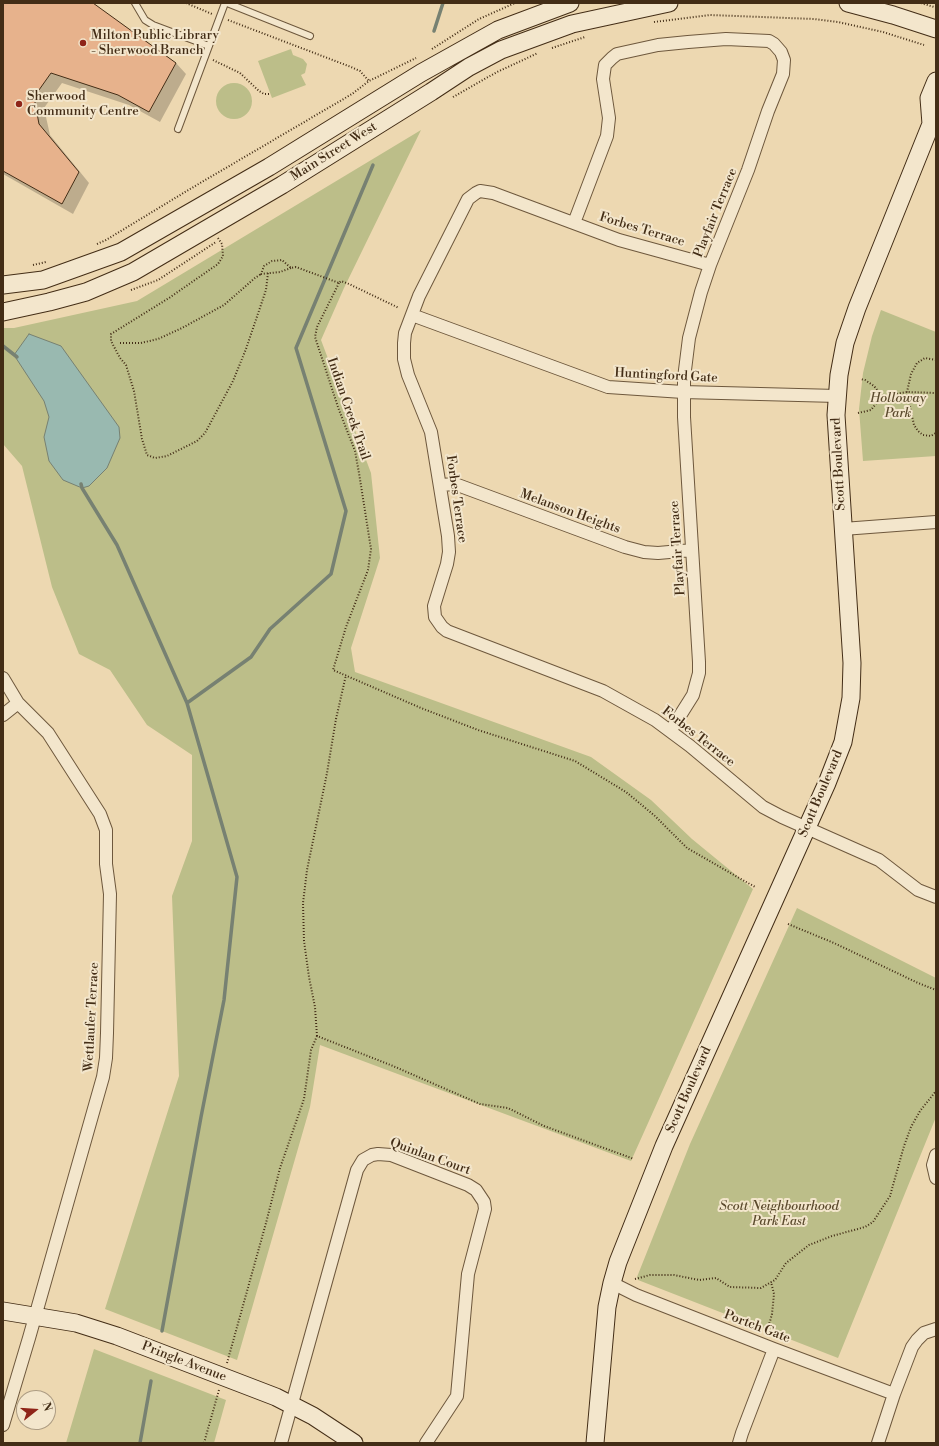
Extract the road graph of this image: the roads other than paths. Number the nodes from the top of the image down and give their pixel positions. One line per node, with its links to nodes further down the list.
1 (135, 3): 9 (lane)
2 (226, 3): 8 (lane); 9 (lane)
3 (570, 3): 15 (street, Main Street West)
4 (668, 3): 6 (street, Main Street West)
5 (848, 3): 7 (street)
6 (649, 11): 16 (street, Main Street West)
7 (936, 29)
8 (310, 36)
9 (209, 46): 12 (lane)
10 (936, 81): 11 (street, Scott Boulevard)
11 (933, 121): 19 (street, Scott Boulevard)
12 (178, 129)
13 (574, 223): 14 (street, Forbes Terrace); 14 (street, Playfair Terrace); 17 (street, Forbes Terrace)
14 (710, 265): 18 (street, Playfair Terrace)
15 (3, 285)
16 (3, 312)
17 (412, 315): 18 (street, Huntingford Gate); 20 (street, Forbes Terrace)
18 (683, 392): 19 (street, Huntingford Gate); 23 (street, Playfair Terrace)
19 (837, 396): 22 (street, Scott Boulevard)
20 (441, 485): 23 (street, Melanson Heights); 27 (street, Forbes Terrace)
21 (936, 522): 22 (street)
22 (843, 529): 28 (street, Scott Boulevard)
23 (692, 550): 27 (street, Playfair Terrace)
24 (3, 678): 25 (street, Wettlaufer Terrace)
25 (18, 703): 26 (street); 34 (street, Wettlaufer Terrace)
26 (3, 715)
27 (671, 730): 28 (street, Forbes Terrace)
28 (807, 828): 29 (street, Forbes Terrace); 32 (street, Scott Boulevard)
29 (936, 897)
30 (936, 1155): 31 (street)
31 (936, 1178)
32 (612, 1283): 36 (street, Portch Gate); 43 (street, Scott Boulevard)
33 (3, 1311): 34 (street, Pringle Avenue)
34 (35, 1316): 38 (street, Pringle Avenue); 39 (street, Wettlaufer Terrace)
35 (936, 1329): 37 (street)
36 (774, 1349): 37 (street, Portch Gate); 44 (street)
37 (894, 1394): 45 (street)
38 (292, 1405): 40 (street, Quinlan Court); 41 (street, Pringle Avenue); 42 (street, Quinlan Court)
39 (3, 1425)
40 (281, 1443)
41 (354, 1443)
42 (426, 1443)
43 (595, 1443)
44 (739, 1443)
45 (878, 1443)

